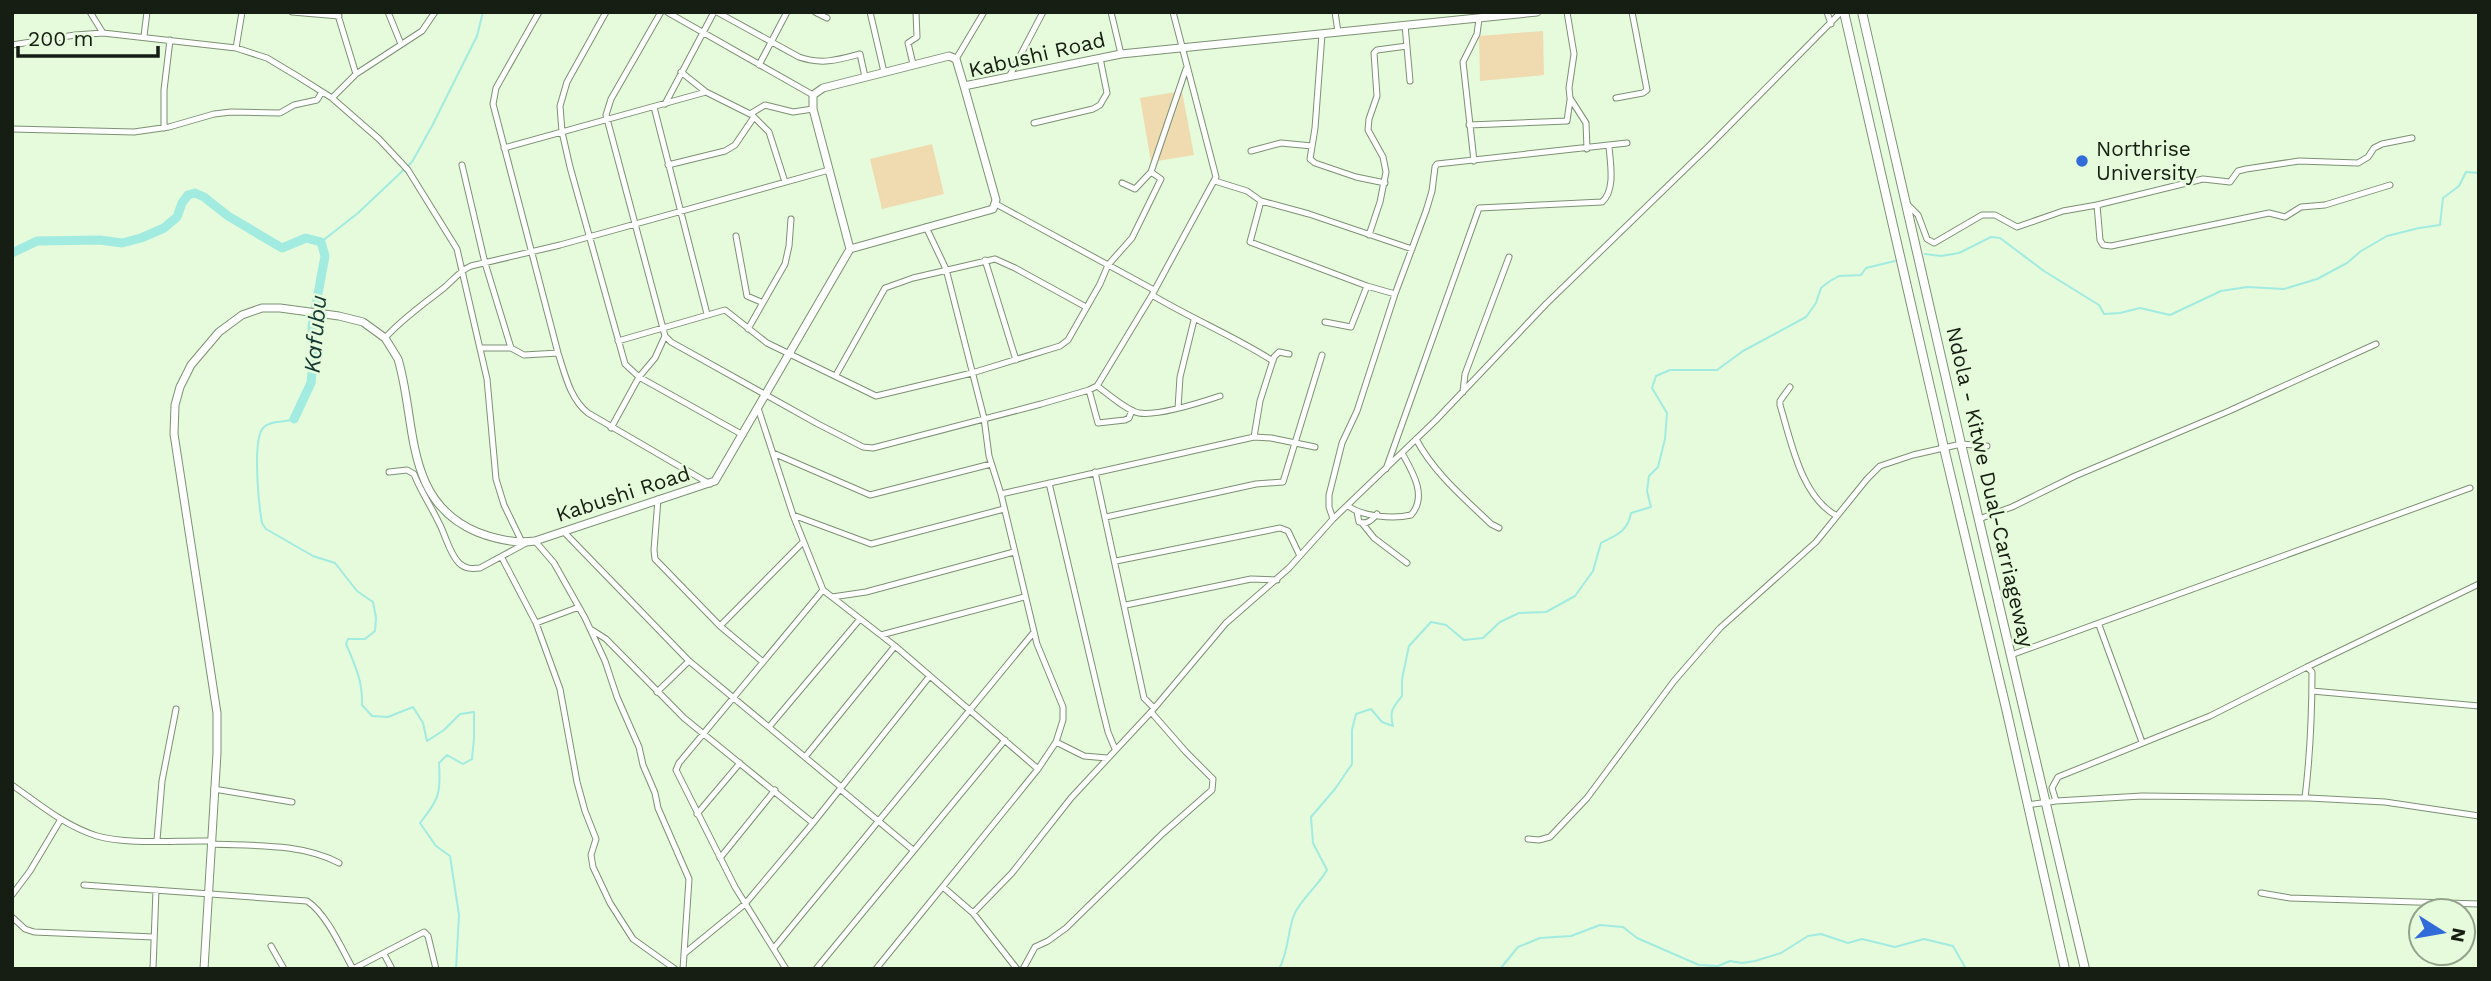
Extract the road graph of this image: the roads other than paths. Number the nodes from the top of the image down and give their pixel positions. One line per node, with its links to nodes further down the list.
1 (90, 12): 34 (street)
2 (147, 12): 37 (street)
3 (242, 12): 43 (street)
4 (292, 12): 27 (street)
5 (388, 12): 40 (street)
6 (435, 12): 40 (street)
7 (539, 12): 78 (street)
8 (606, 12): 73 (street)
9 (661, 12): 68 (street)
10 (667, 12): 35 (street)
11 (715, 12): 35 (street); 39 (street)
12 (787, 12): 39 (street)
13 (815, 12): 29 (street)
14 (870, 12): 52 (street)
15 (916, 12): 48 (street)
16 (984, 12): 47 (street)
17 (1043, 12): 54 (street)
18 (1111, 12): 45 (street)
19 (1173, 12): 44 (street)
20 (1335, 12): 33 (street)
21 (1537, 12): 28 (main road, Kabushi Road)
22 (1567, 12): 62 (street)
23 (1632, 12): 63 (street)
24 (1827, 12): 31 (street)
25 (1842, 12): 31 (street); 154 (highway, Ndola - Kitwe Dual-Carriageway)
26 (1862, 12): 92 (highway, Ndola - Kitwe Dual-Carriageway)
27 (338, 14): 53 (street)
28 (1493, 15): 30 (main road, Kabushi Road)
29 (827, 18)
30 (1479, 19): 32 (main road, Kabushi Road); 70 (street)
31 (1831, 24): 139 (street)
32 (1405, 25): 33 (main road, Kabushi Road); 42 (street)
33 (1338, 32): 36 (main road, Kabushi Road)
34 (103, 33): 37 (street); 41 (street)
35 (702, 33): 49 (street); 51 (street)
36 (1322, 34): 44 (main road, Kabushi Road); 76 (street)
37 (144, 36): 38 (street)
38 (170, 40): 43 (street); 71 (street)
39 (772, 41): 49 (street); 55 (street)
40 (401, 44): 53 (street)
41 (12, 45)
42 (1407, 46): 56 (street); 89 (street)
43 (236, 48): 58 (street)
44 (1181, 48): 45 (main road, Kabushi Road); 50 (street)
45 (1121, 54): 46 (main road, Kabushi Road)
46 (1100, 58): 54 (main road, Kabushi Road); 69 (street)
47 (956, 59): 48 (main road); 57 (main road)
48 (913, 64): 52 (main road)
49 (759, 65): 60 (street)
50 (1186, 69): 85 (street); 86 (street)
51 (681, 72): 59 (street); 64 (street)
52 (884, 72): 55 (main road)
53 (356, 74): 61 (street)
54 (1010, 75): 57 (main road, Kabushi Road)
55 (865, 77): 60 (main road)
56 (1410, 81)
57 (964, 86): 93 (main road, Kabushi Road)
58 (322, 92): 61 (street); 71 (street)
59 (706, 92): 64 (street); 67 (street)
60 (813, 95): 66 (main road)
61 (332, 98): 110 (street)
62 (1570, 98): 70 (street); 79 (street)
63 (1616, 98)
64 (665, 104): 65 (street)
65 (654, 107): 68 (street); 83 (street)
66 (813, 109): 67 (street); 84 (main road)
67 (752, 116): 83 (street); 87 (street)
68 (607, 119): 73 (street); 97 (street)
69 (1034, 123)
70 (1469, 125): 81 (street)
71 (164, 128): 72 (street)
72 (12, 129)
73 (562, 132): 78 (street); 100 (street)
74 (2412, 138): 94 (street)
75 (1627, 144): 77 (street)
76 (1312, 146): 80 (street); 89 (street)
77 (1609, 146): 79 (street); 158 (street)
78 (504, 148): 104 (street)
79 (1587, 149): 81 (street)
80 (1251, 151)
81 (1474, 161): 103 (street)
82 (462, 165): 107 (street)
83 (668, 165): 95 (street)
84 (829, 170): 87 (street); 102 (main road)
85 (1151, 172): 88 (street); 108 (street)
86 (1215, 181): 91 (street); 112 (street)
87 (785, 183): 95 (street)
88 (1122, 183)
89 (1385, 183): 99 (street)
90 (2390, 185): 94 (street)
91 (1261, 201): 99 (street); 111 (street)
92 (1906, 203): 94 (street); 151 (highway, Ndola - Kitwe Dual-Carriageway)
93 (996, 204): 98 (main road); 108 (street)
94 (2097, 205)
95 (680, 211): 97 (street); 116 (street)
96 (791, 219): 114 (street)
97 (635, 224): 100 (street); 119 (street)
98 (926, 228): 102 (main road); 109 (street)
99 (1369, 234): 103 (street)
100 (589, 236): 104 (street); 123 (street)
101 (736, 236): 114 (street)
102 (850, 248): 129 (main road, Kabushi Road)
103 (1412, 249): 113 (street)
104 (532, 252): 107 (street); 127 (street)
105 (1509, 257): 139 (street)
106 (985, 260): 109 (street); 115 (street); 131 (street)
107 (485, 262): 110 (street); 126 (street)
108 (1108, 265): 112 (street); 115 (street)
109 (946, 269): 133 (street); 134 (street)
110 (462, 270): 122 (street); 125 (street)
111 (1367, 286): 113 (street); 118 (street)
112 (1153, 292): 117 (street); 136 (street)
113 (1395, 294): 174 (street)
114 (761, 302): 120 (street)
115 (1086, 307): 131 (street)
116 (707, 314): 119 (street); 120 (street)
117 (1194, 320): 132 (street); 143 (street)
118 (1325, 322)
119 (662, 328): 121 (street); 123 (street)
120 (748, 330): 129 (street)
121 (665, 336): 135 (street); 140 (street)
122 (385, 338): 167 (main road); 225 (main road)
123 (618, 341): 135 (street)
124 (2376, 344): 175 (street)
125 (481, 348): 126 (street); 179 (street)
126 (511, 348): 127 (street)
127 (558, 353): 146 (street)
128 (1289, 354): 132 (street)
129 (788, 355): 134 (street); 140 (main road, Kabushi Road)
130 (1322, 355): 150 (street)
131 (1016, 360): 133 (street)
132 (1273, 361): 148 (street)
133 (972, 373): 134 (street); 145 (street)
134 (836, 375)
135 (639, 377): 146 (street); 147 (street)
136 (1097, 386): 138 (street); 144 (street)
137 (1790, 387): 172 (street)
138 (1089, 390): 144 (street); 145 (street)
139 (1463, 392): 149 (street)
140 (766, 395): 142 (main road, Kabushi Road); 145 (street)
141 (1220, 396): 143 (street)
142 (758, 408): 147 (main road, Kabushi Road); 155 (street)
143 (1178, 408): 144 (street)
144 (1132, 410)
145 (984, 418): 157 (street)
146 (611, 428): 162 (street)
147 (743, 435): 162 (main road, Kabushi Road)
148 (1254, 438): 150 (street); 160 (street)
149 (1416, 439): 156 (street); 177 (street)
150 (1294, 443): 153 (street); 173 (street)
151 (1961, 444): 152 (street); 154 (street); 175 (highway, Ndola - Kitwe Dual-Carriageway)
152 (1987, 446)
153 (1315, 447)
154 (1944, 448): 172 (street); 231 (highway, Ndola - Kitwe Dual-Carriageway)
155 (773, 453): 157 (street); 171 (street)
156 (1402, 453): 158 (street); 170 (street)
157 (991, 464): 164 (street)
158 (1386, 469): 166 (street)
159 (389, 472): 167 (street)
160 (1095, 472): 161 (street); 173 (street)
161 (1049, 483): 164 (street); 218 (street)
162 (710, 484): 165 (main road, Kabushi Road)
163 (2470, 488): 195 (street)
164 (1001, 494): 168 (street)
165 (658, 499): 178 (main road, Kabushi Road); 196 (street)
166 (1348, 506): 169 (street); 174 (street)
167 (435, 507): 179 (main road); 183 (street)
168 (1004, 509): 171 (street); 181 (street)
169 (1357, 512): 170 (street); 176 (street)
170 (1377, 514): 176 (street)
171 (793, 515): 180 (street)
172 (1837, 516): 237 (street)
173 (1106, 517): 184 (street)
174 (1333, 519): 182 (street)
175 (1979, 519): 201 (highway, Ndola - Kitwe Dual-Carriageway)
176 (1362, 523): 185 (street)
177 (1499, 528)
178 (563, 531): 179 (main road, Kabushi Road); 202 (street)
179 (529, 541): 183 (street); 192 (street)
180 (803, 542): 188 (street); 196 (street)
181 (1014, 552): 189 (street); 190 (street)
182 (1300, 556): 184 (street); 186 (street)
183 (502, 558): 194 (street)
184 (1116, 561): 191 (street)
185 (1407, 563)
186 (1277, 580): 191 (street); 211 (street)
187 (2479, 584): 204 (street)
188 (823, 590): 189 (street); 203 (street)
189 (832, 597): 193 (street)
190 (1024, 597): 198 (street); 199 (street)
191 (1126, 606): 211 (street)
192 (579, 607): 194 (street); 197 (street)
193 (860, 619): 199 (street); 213 (street)
194 (536, 623): 265 (street)
195 (2099, 625): 201 (street); 217 (street)
196 (719, 626): 203 (street)
197 (591, 630): 207 (street); 256 (street)
198 (1034, 632): 212 (street); 216 (street)
199 (881, 635): 200 (street)
200 (895, 646): 205 (street); 219 (street)
201 (2011, 656): 230 (highway, Ndola - Kitwe Dual-Carriageway)
202 (689, 661): 207 (street); 208 (street)
203 (763, 662): 208 (street)
204 (2307, 667): 206 (street); 217 (street)
205 (929, 677): 212 (street); 224 (street)
206 (2312, 691): 209 (street); 227 (street)
207 (657, 692): 214 (street)
208 (734, 699): 213 (street); 214 (street)
209 (2479, 706)
210 (176, 709): 238 (street)
211 (1153, 710): 218 (street); 271 (street)
212 (970, 712): 215 (street); 235 (street)
213 (769, 727): 219 (street)
214 (704, 734): 221 (street); 232 (street)
215 (1004, 740): 222 (street); 240 (street)
216 (1056, 742): 220 (street); 222 (street)
217 (2142, 742): 228 (street)
218 (1115, 749): 220 (street)
219 (806, 757): 224 (street)
220 (1107, 758): 251 (street)
221 (740, 763): 226 (street); 232 (street)
222 (1038, 769): 244 (street)
223 (12, 785): 234 (street)
224 (841, 788): 235 (street); 236 (street)
225 (215, 789): 229 (street); 239 (main road)
226 (775, 790): 236 (street); 241 (street)
227 (2305, 798): 228 (street); 233 (street)
228 (2056, 800): 230 (street)
229 (292, 802)
230 (2045, 803): 231 (street); 258 (highway, Ndola - Kitwe Dual-Carriageway)
231 (2027, 805): 272 (highway, Ndola - Kitwe Dual-Carriageway)
232 (697, 814): 241 (street)
233 (2479, 816)
234 (61, 819): 238 (street); 248 (street)
235 (878, 820): 240 (street); 255 (street)
236 (813, 823): 249 (street)
237 (1528, 839)
238 (157, 840): 239 (street)
239 (211, 842): 242 (street); 247 (main road)
240 (913, 849): 268 (street)
241 (720, 858): 249 (street)
242 (339, 863)
243 (84, 885): 245 (street)
244 (943, 887): 251 (street); 269 (street)
245 (156, 890): 247 (street); 253 (street)
246 (2261, 893): 250 (street)
247 (209, 894): 260 (main road); 262 (street)
248 (12, 895)
249 (745, 904): 255 (street); 256 (street)
250 (2479, 904)
251 (973, 913): 270 (street)
252 (12, 917): 253 (street)
253 (154, 937): 259 (street)
254 (271, 946): 261 (street)
255 (774, 948): 267 (street)
256 (685, 953): 266 (street)
257 (384, 954): 262 (street); 263 (street); 264 (street)
258 (2084, 966): 273 (street)
259 (153, 969)
260 (204, 969)
261 (284, 969)
262 (353, 969)
263 (392, 969)
264 (436, 969)
265 (675, 969)
266 (682, 969)
267 (786, 969)
268 (816, 969)
269 (876, 969)
270 (1017, 969)
271 (1023, 969)
272 (2065, 969)
273 (2092, 969)

